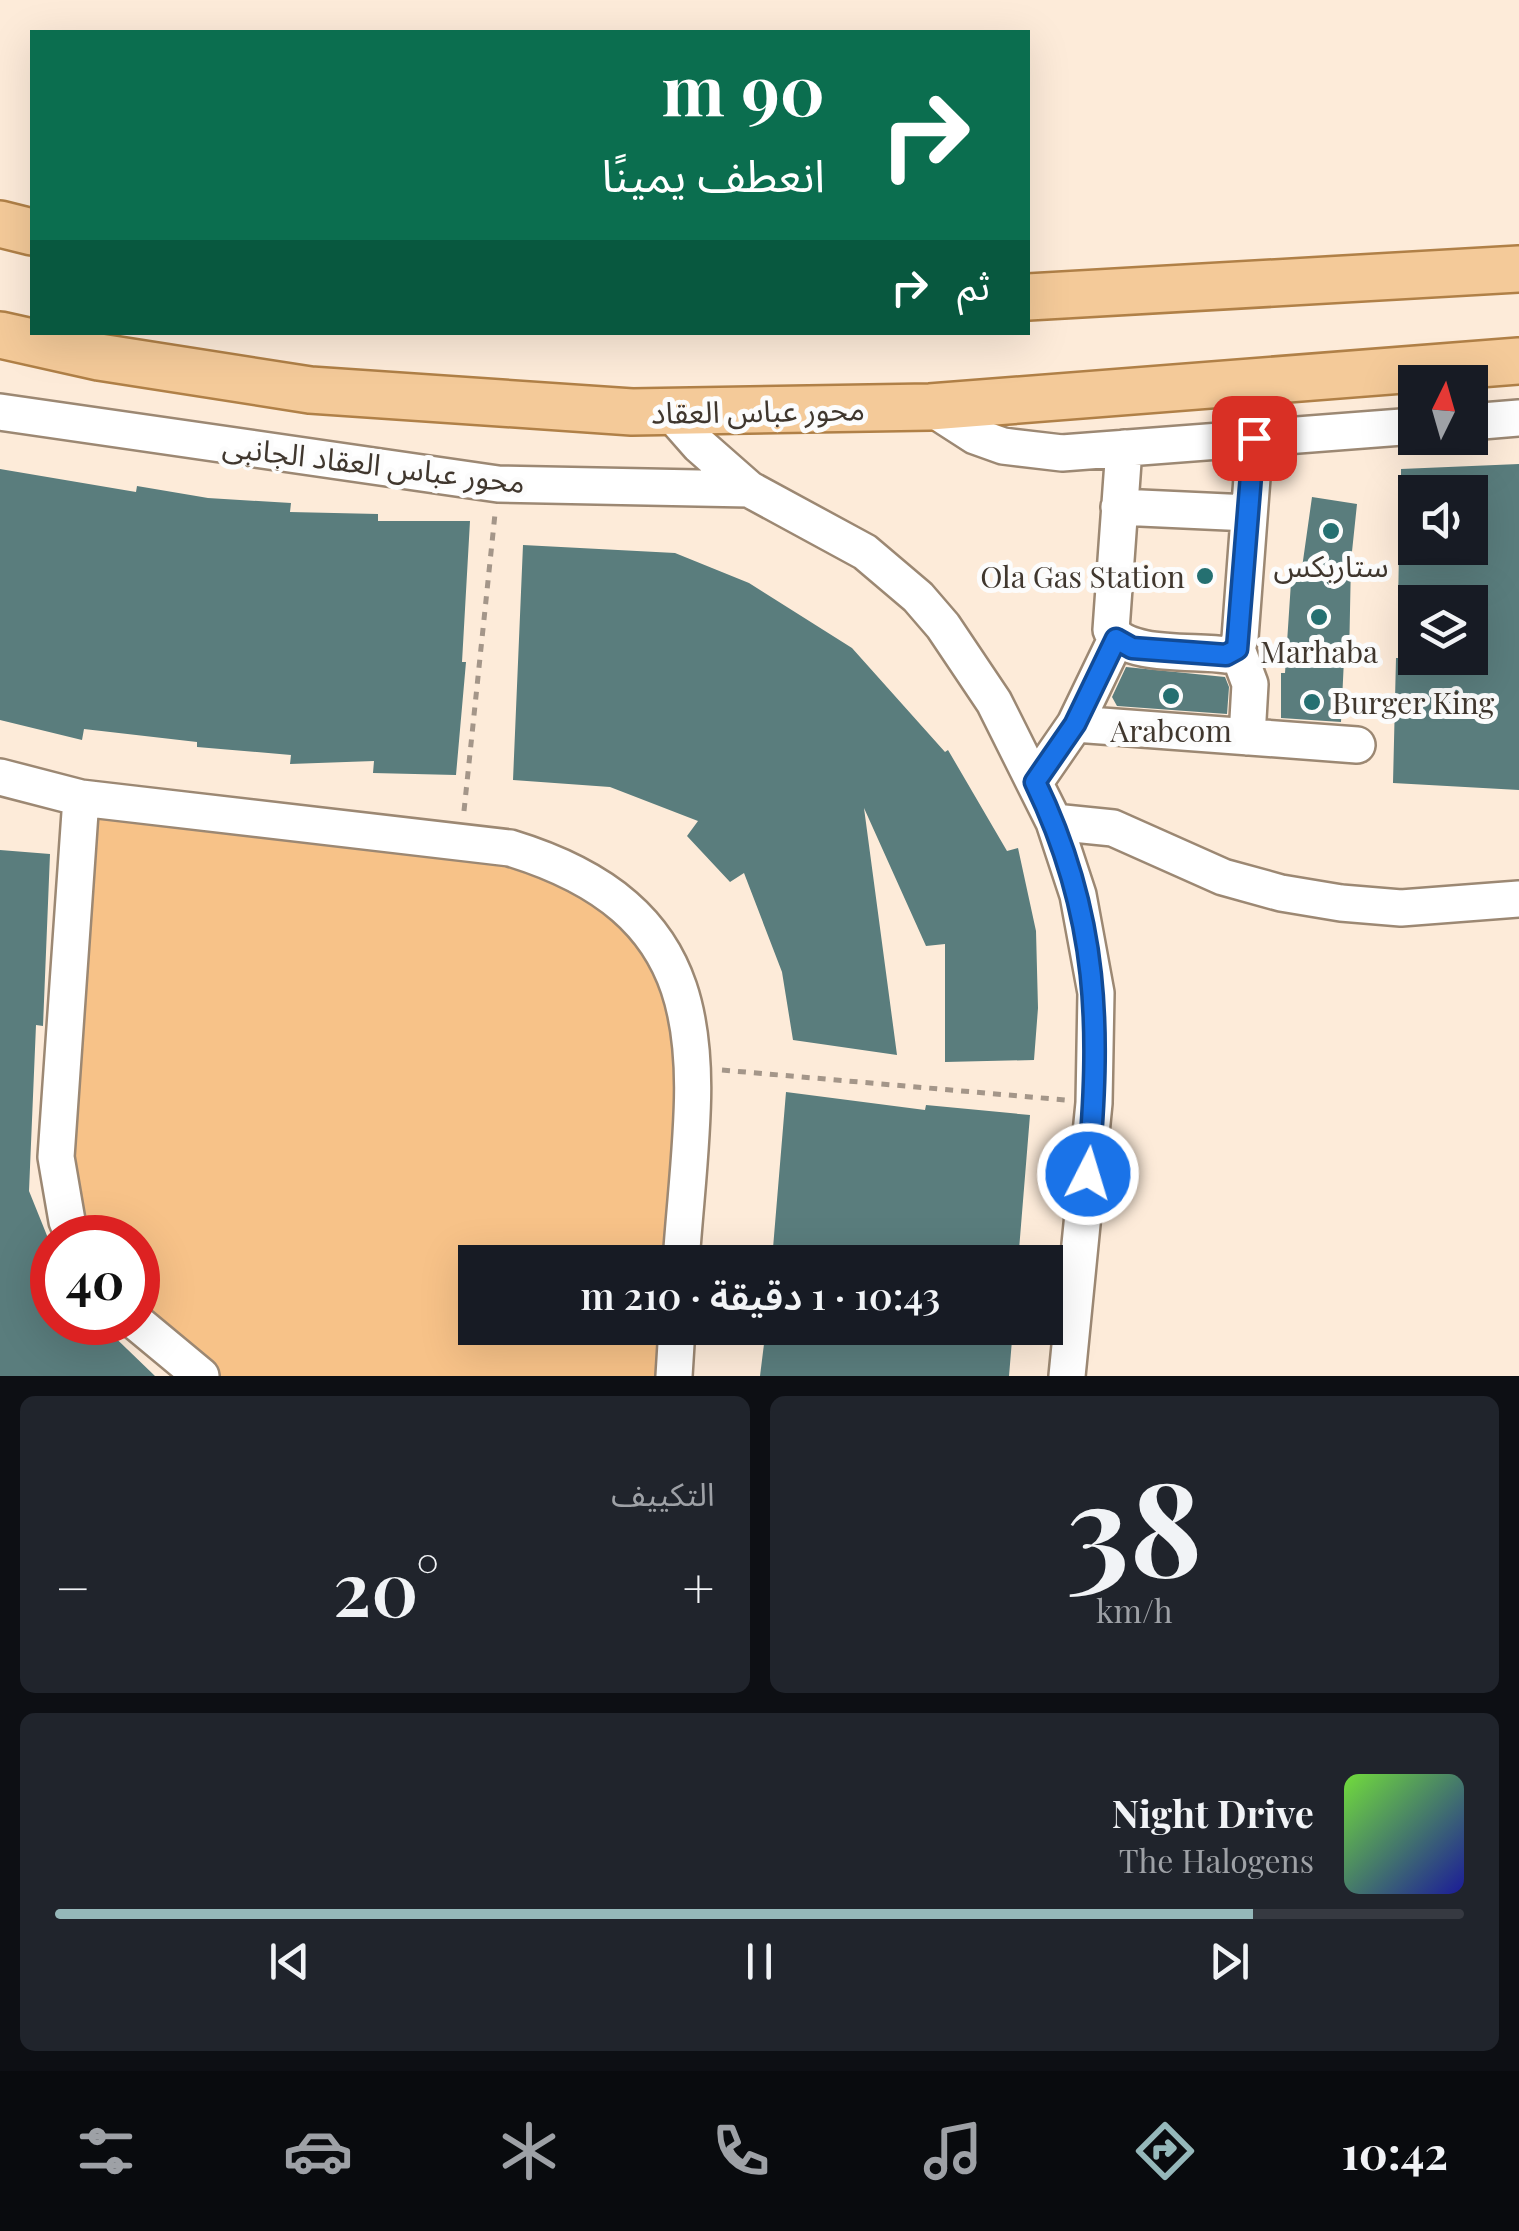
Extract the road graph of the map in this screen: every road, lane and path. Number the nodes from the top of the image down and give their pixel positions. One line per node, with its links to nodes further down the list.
1 (0, 224): 2 (main road)
2 (30, 232)
3 (1519, 269): 4 (main road)
4 (1030, 297)
5 (0, 335): 9 (main road, محور عباس العقاد)
6 (1519, 361): 7 (main road, محور عباس العقاد)
7 (930, 407): 9 (main road, محور عباس العقاد); 14 (street)
8 (0, 412): 15 (street, محور عباس العقاد الجانبى)
9 (670, 412): 16 (street)
10 (1519, 418): 11 (street)
11 (1488, 421)
12 (1398, 427): 13 (street)
13 (1254, 438): 14 (street); 18 (street)
14 (1124, 448): 17 (street)
15 (498, 484): 16 (street, محور عباس العقاد الجانبى); 28 (path)
16 (749, 489): 25 (street)
17 (1119, 507): 18 (street); 19 (street)
18 (1249, 513): 20 (street)
19 (1116, 639): 20 (street); 21 (street)
20 (1237, 649): 22 (street)
21 (1075, 724): 22 (street); 25 (street)
22 (1247, 737): 23 (street)
23 (1357, 745)
24 (0, 777): 26 (street)
25 (1035, 782): 27 (street)
26 (81, 798): 28 (street); 32 (street)
27 (1054, 822): 29 (street); 31 (street)
28 (460, 844): 30 (street)
29 (1519, 899)
30 (694, 1068): 31 (path); 33 (street)
31 (1094, 1103): 38 (street)
32 (66, 1215)
33 (682, 1245)
34 (160, 1342): 36 (street)
35 (676, 1345): 37 (street)
36 (201, 1376)
37 (674, 1376)
38 (1067, 1376)

